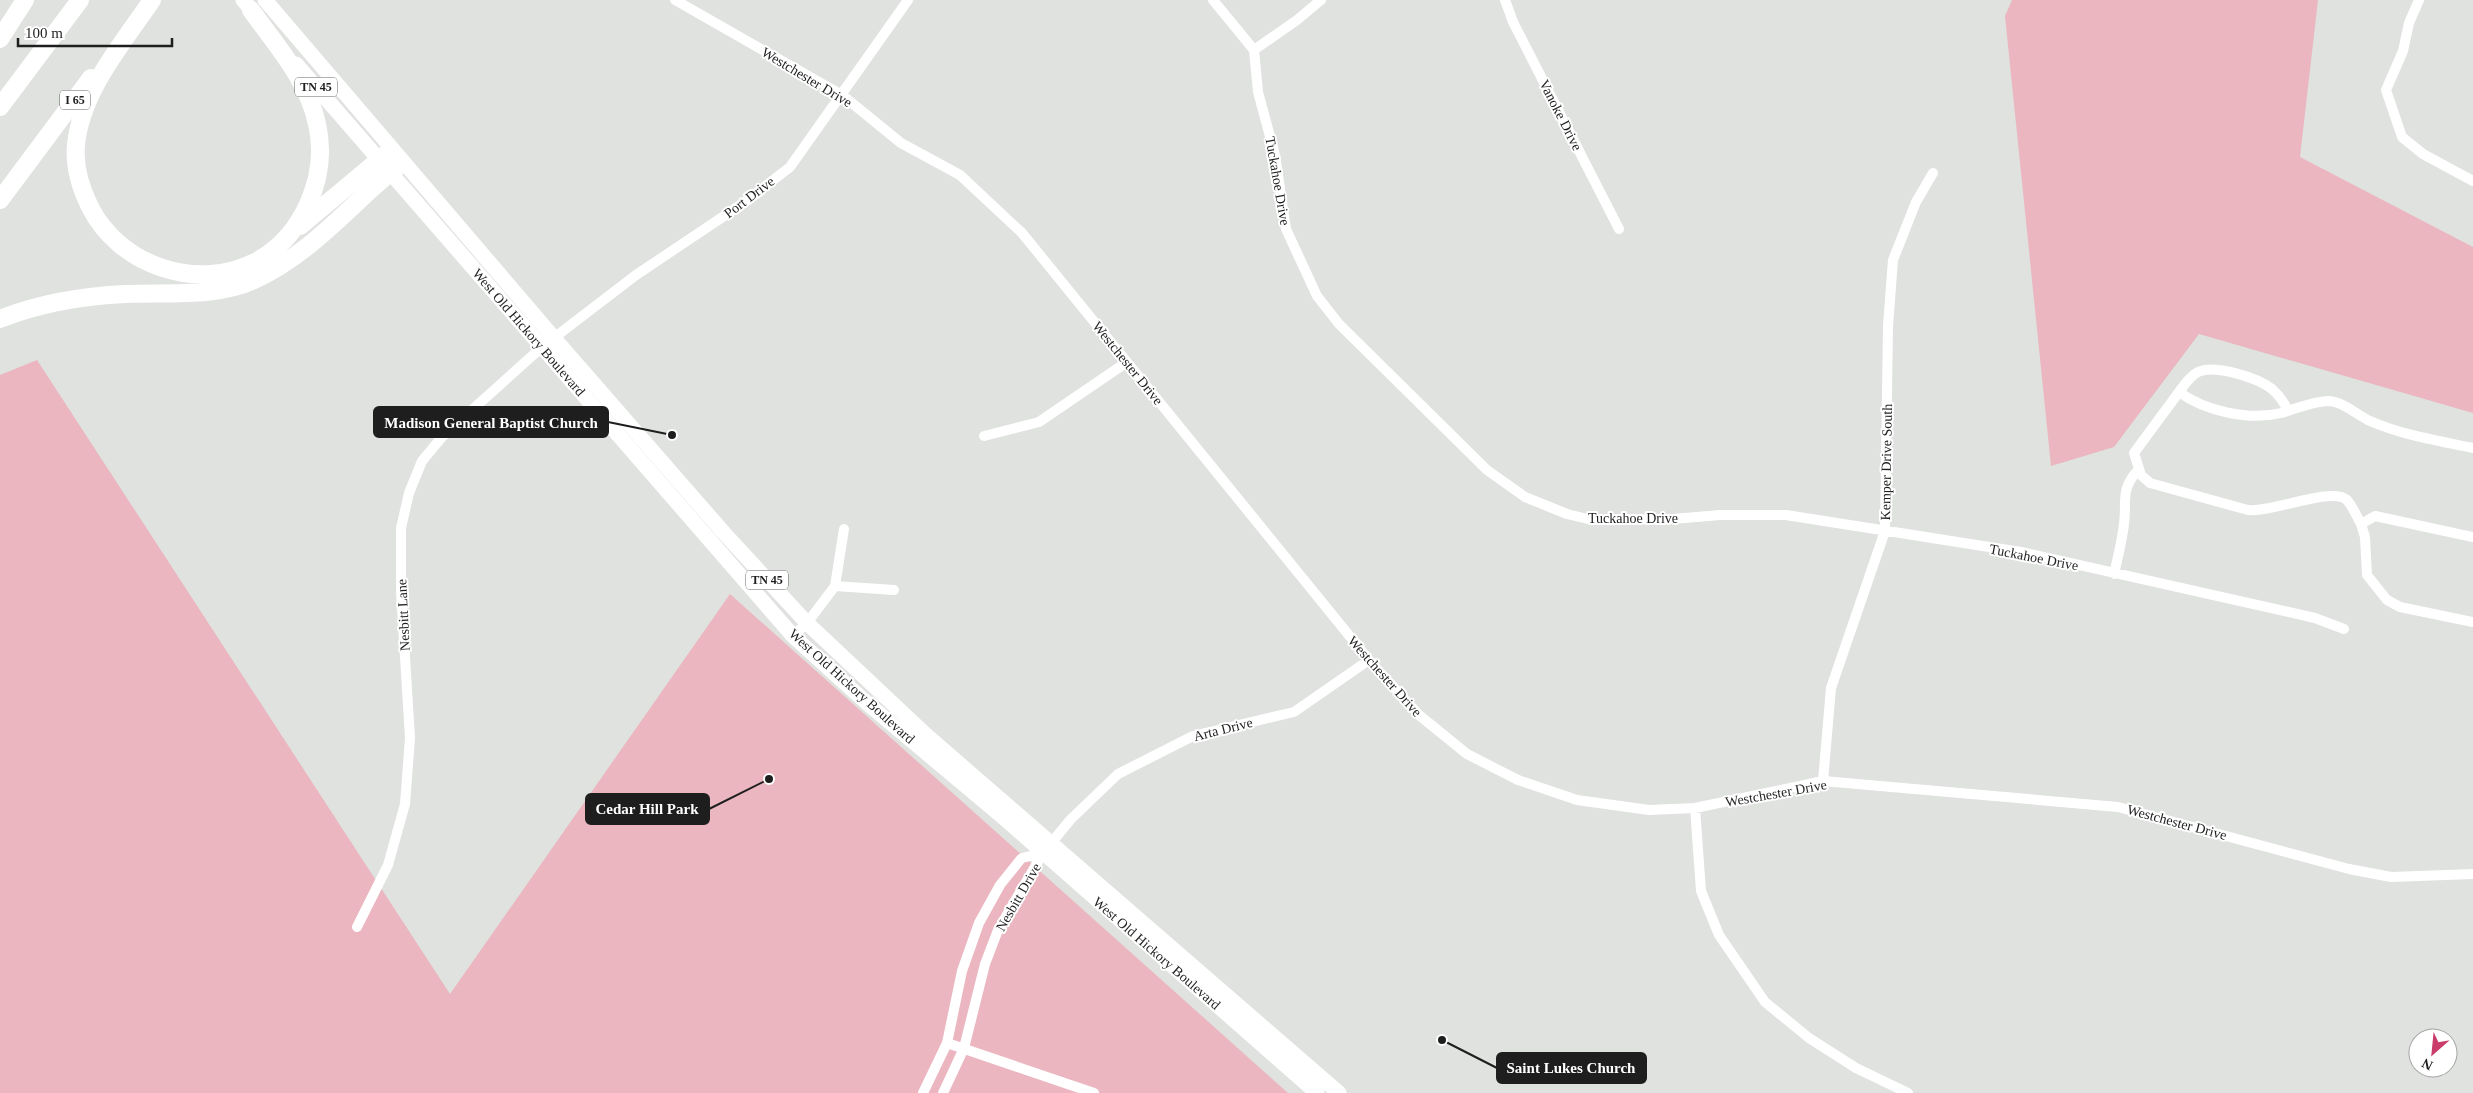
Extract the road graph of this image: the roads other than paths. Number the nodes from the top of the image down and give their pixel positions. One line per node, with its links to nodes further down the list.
1 (25, 0): 11 (highway)
2 (80, 0): 14 (highway)
3 (151, 0): 18 (highway, I 65); 20 (highway)
4 (675, 0): 13 (street, Westchester Drive)
5 (908, 0): 13 (street, Port Drive)
6 (1213, 0): 12 (street)
7 (1320, 0): 12 (street)
8 (1505, 0): 19 (street, Vanoke Drive)
9 (2419, 0): 17 (street)
10 (253, 3): 15 (main road, West Old Hickory Boulevard / TN 45); 20 (highway)
11 (0, 39)
12 (1254, 50): 31 (street, Tuckahoe Drive)
13 (842, 95): 22 (street, Port Drive); 23 (street, Westchester Drive)
14 (0, 107)
15 (391, 161): 20 (highway); 21 (highway); 22 (main road, West Old Hickory Boulevard / TN 45)
16 (1933, 173): 31 (street, Kemper Drive South)
17 (2473, 181)
18 (0, 200)
19 (1619, 229)
20 (274, 248)
21 (0, 319)
22 (548, 343): 36 (main road, West Old Hickory Boulevard / TN 45); 39 (main road, West Old Hickory Boulevard / TN 45); 45 (street, Nesbitt Lane)
23 (1127, 362): 26 (street); 40 (street, Westchester Drive)
24 (2179, 392): 25 (street); 25 (street); 28 (street)
25 (2288, 411): 27 (street)
26 (984, 436)
27 (2473, 448)
28 (2138, 470): 29 (street); 33 (street)
29 (2361, 524): 32 (street); 37 (street)
30 (844, 529): 34 (street)
31 (1885, 532): 33 (street, Tuckahoe Drive); 41 (street, Kemper Drive South)
32 (2473, 537)
33 (2114, 574): 38 (street, Tuckahoe Drive)
34 (835, 586): 35 (street); 36 (street)
35 (894, 590)
36 (807, 622): 39 (street); 43 (main road, West Old Hickory Boulevard / TN 45)
37 (2473, 622)
38 (2344, 629)
39 (793, 636): 43 (main road, West Old Hickory Boulevard / TN 45)
40 (1369, 660): 42 (street, Westchester Drive); 43 (street, Arta Drive)
41 (1823, 781): 42 (street, Westchester Drive); 44 (street, Westchester Drive)
42 (1695, 808): 53 (street)
43 (1047, 848): 46 (street, Nesbitt Drive); 47 (street, Nesbitt Drive); 51 (main road, West Old Hickory Boulevard / TN 45); 52 (main road, West Old Hickory Boulevard / TN 45)
44 (2473, 874)
45 (357, 927)
46 (946, 1043): 47 (street); 48 (street, Nesbitt Drive)
47 (964, 1048): 49 (street, Nesbitt Drive); 50 (street)
48 (923, 1093)
49 (942, 1093)
50 (1094, 1093)
51 (1317, 1093)
52 (1339, 1093)
53 (1908, 1093)

